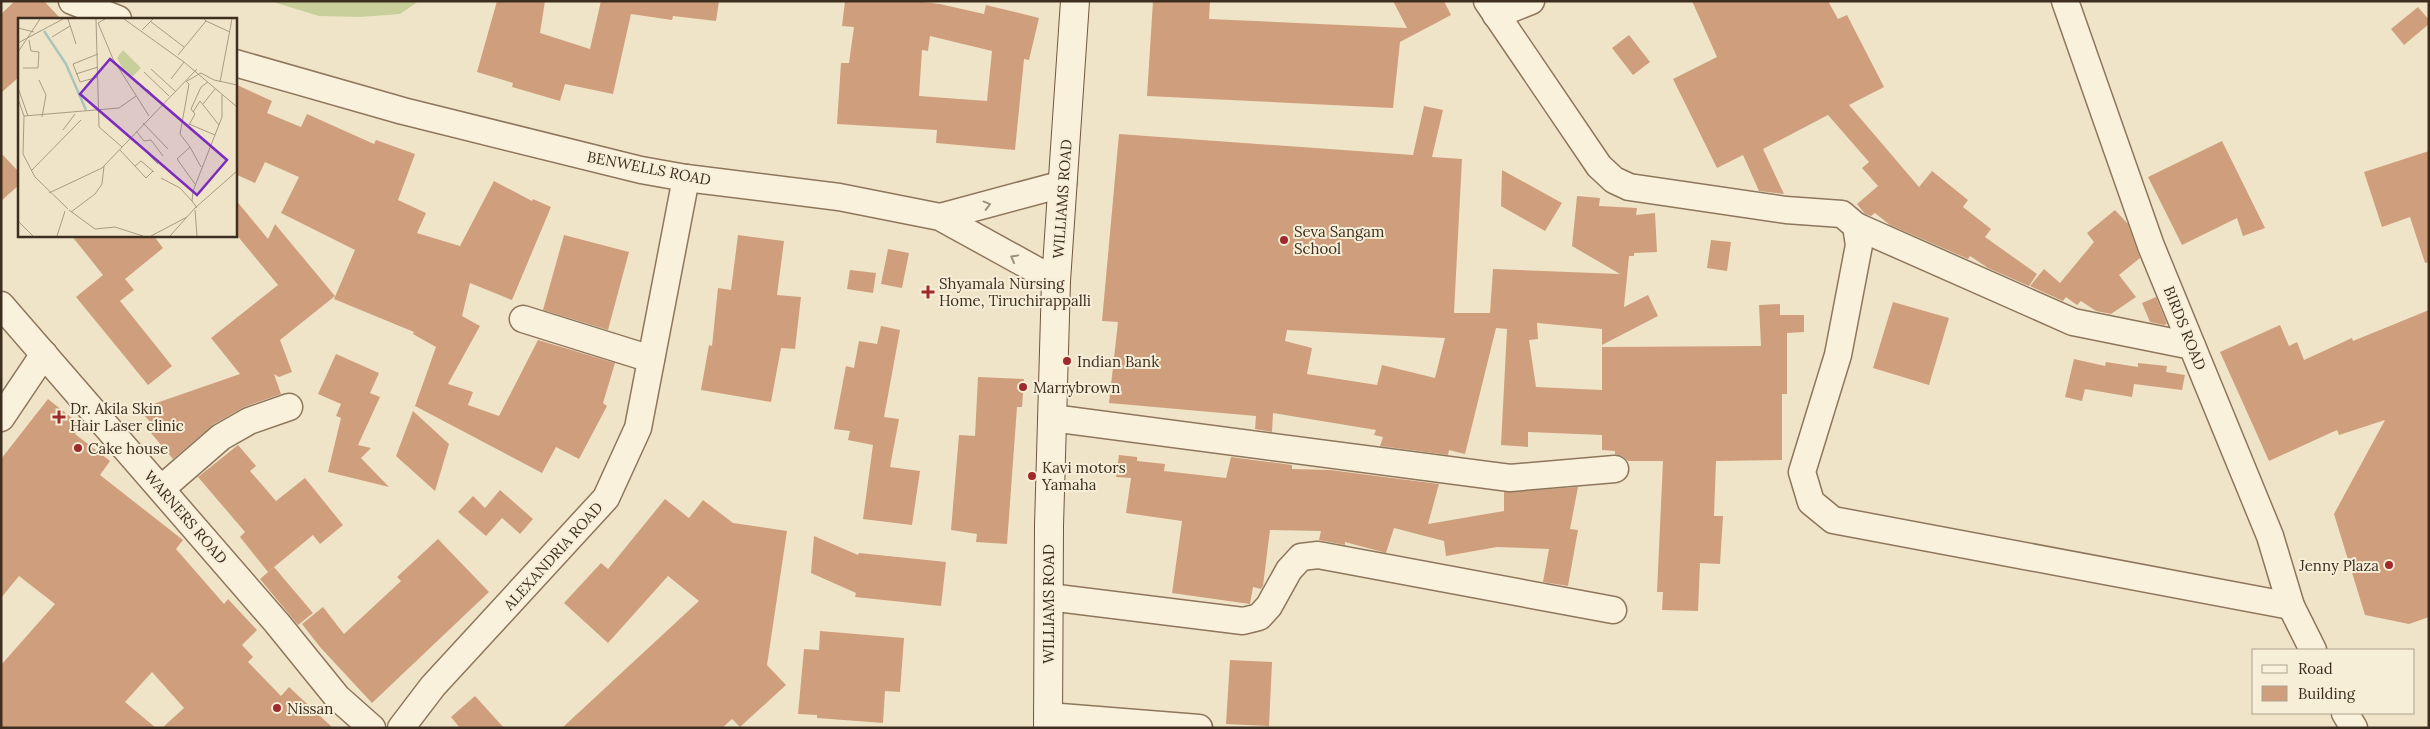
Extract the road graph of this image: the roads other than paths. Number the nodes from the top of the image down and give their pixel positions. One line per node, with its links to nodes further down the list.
1 (72, 1): 7 (street)
2 (1070, 1): 3 (street)
3 (1075, 1): 10 (street, WILLIAMS ROAD)
4 (1531, 1): 6 (street)
5 (2065, 1): 16 (street, BIRDS ROAD)
6 (1492, 8): 12 (street)
7 (115, 18)
8 (236, 63): 9 (street, BENWELLS ROAD)
9 (686, 178): 11 (street, BENWELLS ROAD); 18 (street, ALEXANDRIA ROAD)
10 (1063, 184): 11 (street, one-way to 10); 13 (street, WILLIAMS ROAD)
11 (940, 217): 13 (street, BENWELLS ROAD, one-way to 11)
12 (1856, 226): 16 (street); 25 (street)
13 (1056, 282): 21 (street, WILLIAMS ROAD)
14 (1, 305): 17 (street, WARNERS ROAD)
15 (523, 320): 18 (street)
16 (2192, 346): 25 (street, BIRDS ROAD)
17 (44, 354): 20 (street); 23 (street, WARNERS ROAD)
18 (651, 359): 31 (street, ALEXANDRIA ROAD)
19 (289, 407): 23 (street)
20 (1, 418)
21 (1052, 418): 22 (street); 24 (street, WILLIAMS ROAD)
22 (1615, 469)
23 (161, 489): 30 (street, WARNERS ROAD)
24 (1049, 597): 26 (street); 29 (street, WILLIAMS ROAD)
25 (2291, 606): 27 (street, BIRDS ROAD)
26 (1614, 610)
27 (2312, 649)
28 (2346, 714): 33 (street)
29 (1048, 722): 32 (street)
30 (372, 728)
31 (401, 728)
32 (1199, 728)
33 (2354, 728)

